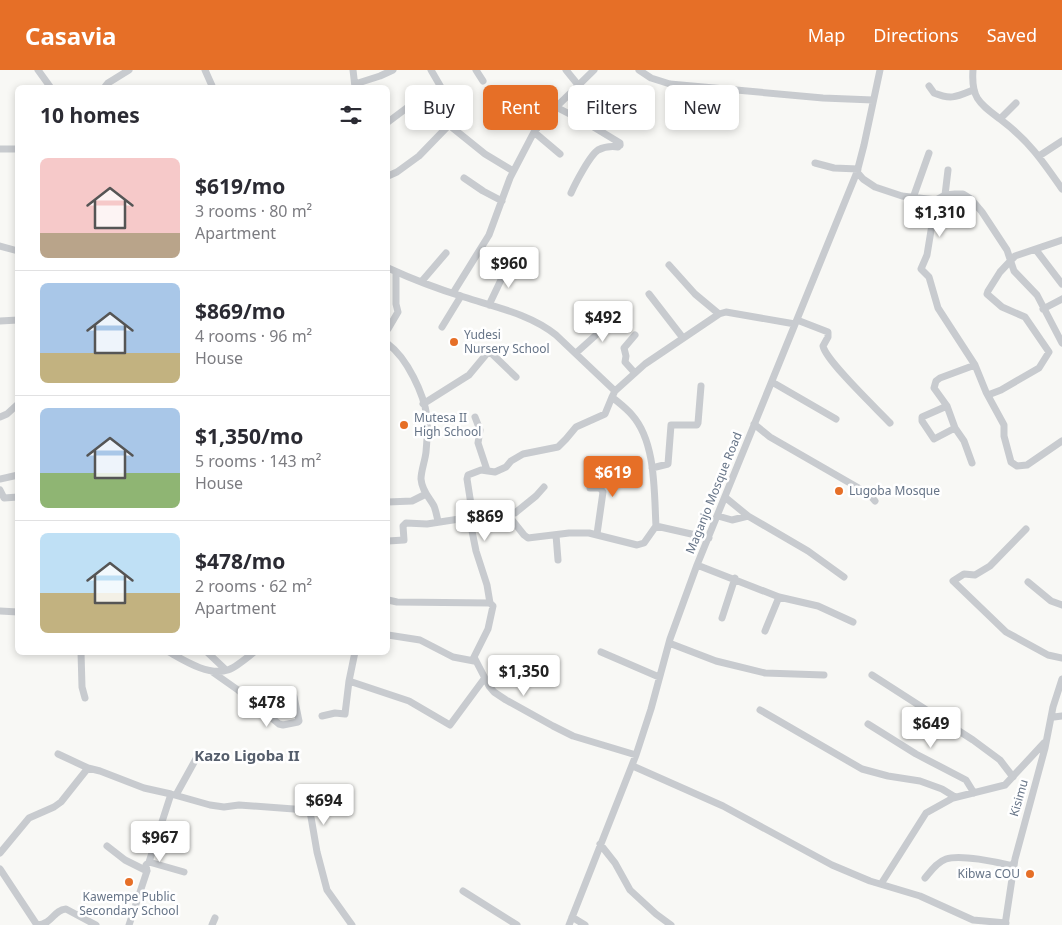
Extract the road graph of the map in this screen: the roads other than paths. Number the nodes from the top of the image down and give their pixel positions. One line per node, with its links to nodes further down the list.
1 (38, 70): 14 (street)
2 (129, 70): 15 (street)
3 (205, 70): 16 (street)
4 (353, 70): 17 (street)
5 (393, 70): 18 (street)
6 (431, 70): 19 (street)
7 (476, 70): 13 (street)
8 (566, 70): 20 (street)
9 (594, 70): 21 (street)
10 (638, 70): 25 (street)
11 (880, 70): 25 (street, Maganjo Mosque Road)
12 (973, 70): 23 (street)
13 (483, 81)
14 (49, 85)
15 (106, 85)
16 (212, 85)
17 (355, 85)
18 (358, 85)
19 (440, 85)
20 (578, 85)
21 (580, 85)
22 (929, 86): 23 (street)
23 (973, 90): 30 (street)
24 (568, 96): 27 (street)
25 (874, 100): 42 (street, Maganjo Mosque Road)
26 (1016, 103): 30 (street)
27 (558, 105)
28 (558, 108): 46 (street)
29 (405, 109): 31 (street)
30 (1000, 119): 38 (street)
31 (390, 120)
32 (534, 132): 37 (street); 41 (street)
33 (1062, 141): 38 (street)
34 (0, 149): 35 (street)
35 (15, 149)
36 (929, 153): 48 (street)
37 (560, 154)
38 (1039, 156): 45 (street)
39 (815, 163): 42 (street)
40 (948, 170): 47 (street)
41 (513, 171): 43 (street); 50 (street)
42 (857, 171): 48 (street); 73 (street, Maganjo Mosque Road)
43 (390, 175)
44 (464, 178): 50 (street)
45 (1062, 189)
46 (571, 193)
47 (946, 195): 49 (street); 56 (street)
48 (913, 198): 49 (street)
49 (936, 200): 81 (street)
50 (502, 201): 63 (street)
51 (1062, 240): 54 (street)
52 (0, 246): 53 (street)
53 (15, 249)
54 (1036, 250): 56 (street); 62 (street)
55 (446, 253): 61 (street)
56 (1011, 260): 68 (street); 87 (street)
57 (509, 263): 67 (street)
58 (669, 265): 69 (street)
59 (390, 269): 60 (street)
60 (396, 272): 61 (street); 74 (street)
61 (422, 282): 63 (street)
62 (1062, 284)
63 (453, 293): 65 (street)
64 (649, 294): 77 (street)
65 (461, 296): 67 (street); 75 (street)
66 (1062, 299): 68 (street)
67 (489, 305): 80 (street)
68 (1042, 309): 78 (street)
69 (719, 314): 73 (street); 77 (street)
70 (616, 317): 80 (street)
71 (15, 320): 72 (street)
72 (0, 321)
73 (796, 322): 84 (street, Maganjo Mosque Road); 94 (street)
74 (390, 326)
75 (442, 327)
76 (635, 335): 82 (street)
77 (683, 338): 82 (street)
78 (1062, 344)
79 (390, 345): 88 (street)
80 (576, 353): 86 (street)
81 (975, 365): 87 (street); 89 (street)
82 (634, 372): 86 (street)
83 (516, 377): 88 (street)
84 (772, 382): 93 (street); 95 (street, Maganjo Mosque Road)
85 (701, 386): 99 (street)
86 (613, 394): 99 (street); 100 (street)
87 (988, 395): 97 (street)
88 (423, 404): 106 (street)
89 (947, 406): 96 (street); 96 (street)
90 (15, 407): 91 (street)
91 (0, 417)
92 (474, 417): 100 (street)
93 (836, 419)
94 (890, 423)
95 (754, 424): 108 (street, Maganjo Mosque Road); 109 (street)
96 (955, 428): 98 (street)
97 (1062, 441)
98 (972, 463)
99 (652, 468): 116 (street)
100 (487, 470): 114 (street)
101 (15, 476): 102 (street)
102 (0, 479)
103 (544, 487): 111 (street)
104 (590, 488): 118 (street)
105 (0, 490): 107 (street)
106 (426, 494): 110 (street); 115 (street)
107 (15, 497)
108 (726, 498): 112 (street, Maganjo Mosque Road); 113 (street)
109 (875, 500)
110 (390, 502)
111 (508, 515): 114 (street); 119 (street)
112 (718, 516): 113 (street); 120 (street, Maganjo Mosque Road)
113 (748, 516): 124 (street)
114 (474, 517): 115 (street); 129 (street)
115 (438, 521): 121 (street)
116 (656, 526): 118 (street); 120 (street)
117 (1026, 530): 144 (street)
118 (598, 534): 119 (street)
119 (556, 535): 122 (street)
120 (709, 538): 123 (street, Maganjo Mosque Road)
121 (390, 541)
122 (558, 560)
123 (697, 565): 125 (street); 137 (street, Maganjo Mosque Road)
124 (844, 577)
125 (735, 578): 127 (street); 133 (street)
126 (1028, 582): 130 (street)
127 (779, 597): 134 (street); 135 (street)
128 (390, 600): 129 (street)
129 (490, 603): 145 (street)
130 (1062, 605)
131 (0, 611): 132 (street)
132 (15, 612)
133 (722, 618)
134 (853, 622)
135 (765, 631)
136 (390, 635): 145 (street)
137 (669, 643): 148 (street); 150 (street, Maganjo Mosque Road)
138 (601, 652): 150 (street)
139 (81, 655): 155 (street)
140 (175, 655): 147 (street)
141 (210, 655): 146 (street)
142 (249, 655): 146 (street)
143 (354, 655): 153 (street)
144 (1062, 658)
145 (474, 660): 151 (street)
146 (226, 670): 147 (street)
147 (211, 671): 154 (street)
148 (824, 675)
149 (872, 675): 167 (street)
150 (659, 677): 163 (street, Maganjo Mosque Road)
151 (484, 679): 153 (street); 163 (street)
152 (1062, 679): 158 (street, Kisimu)
153 (349, 681): 157 (street)
154 (294, 697)
155 (85, 698)
156 (760, 710): 170 (street)
157 (322, 716)
158 (1052, 716): 159 (street); 161 (street, Kisimu)
159 (1062, 716)
160 (868, 724): 168 (street)
161 (1046, 740): 167 (street); 174 (street, Kisimu)
162 (58, 754): 166 (street)
163 (636, 755): 171 (street, Maganjo Mosque Road)
164 (197, 757): 169 (street)
165 (635, 767): 180 (street)
166 (88, 768): 169 (street); 173 (street)
167 (1012, 777): 168 (street)
168 (974, 792): 170 (street)
169 (174, 794): 175 (street); 187 (street)
170 (955, 797): 180 (street)
171 (600, 844): 182 (street, Maganjo Mosque Road); 191 (street)
172 (107, 846): 177 (street)
173 (0, 853)
174 (1015, 859): 179 (street); 183 (street, Kisimu)
175 (149, 862): 177 (street); 178 (street)
176 (0, 869): 184 (street)
177 (147, 871): 186 (street)
178 (184, 872)
179 (925, 878)
180 (881, 884): 183 (street)
181 (463, 891): 188 (street)
182 (572, 917): 189 (street, Maganjo Mosque Road); 190 (street)
183 (1006, 924)
184 (37, 925): 185 (street)
185 (96, 925)
186 (129, 925)
187 (352, 925)
188 (517, 925)
189 (569, 925)
190 (584, 925)
191 (671, 925)

